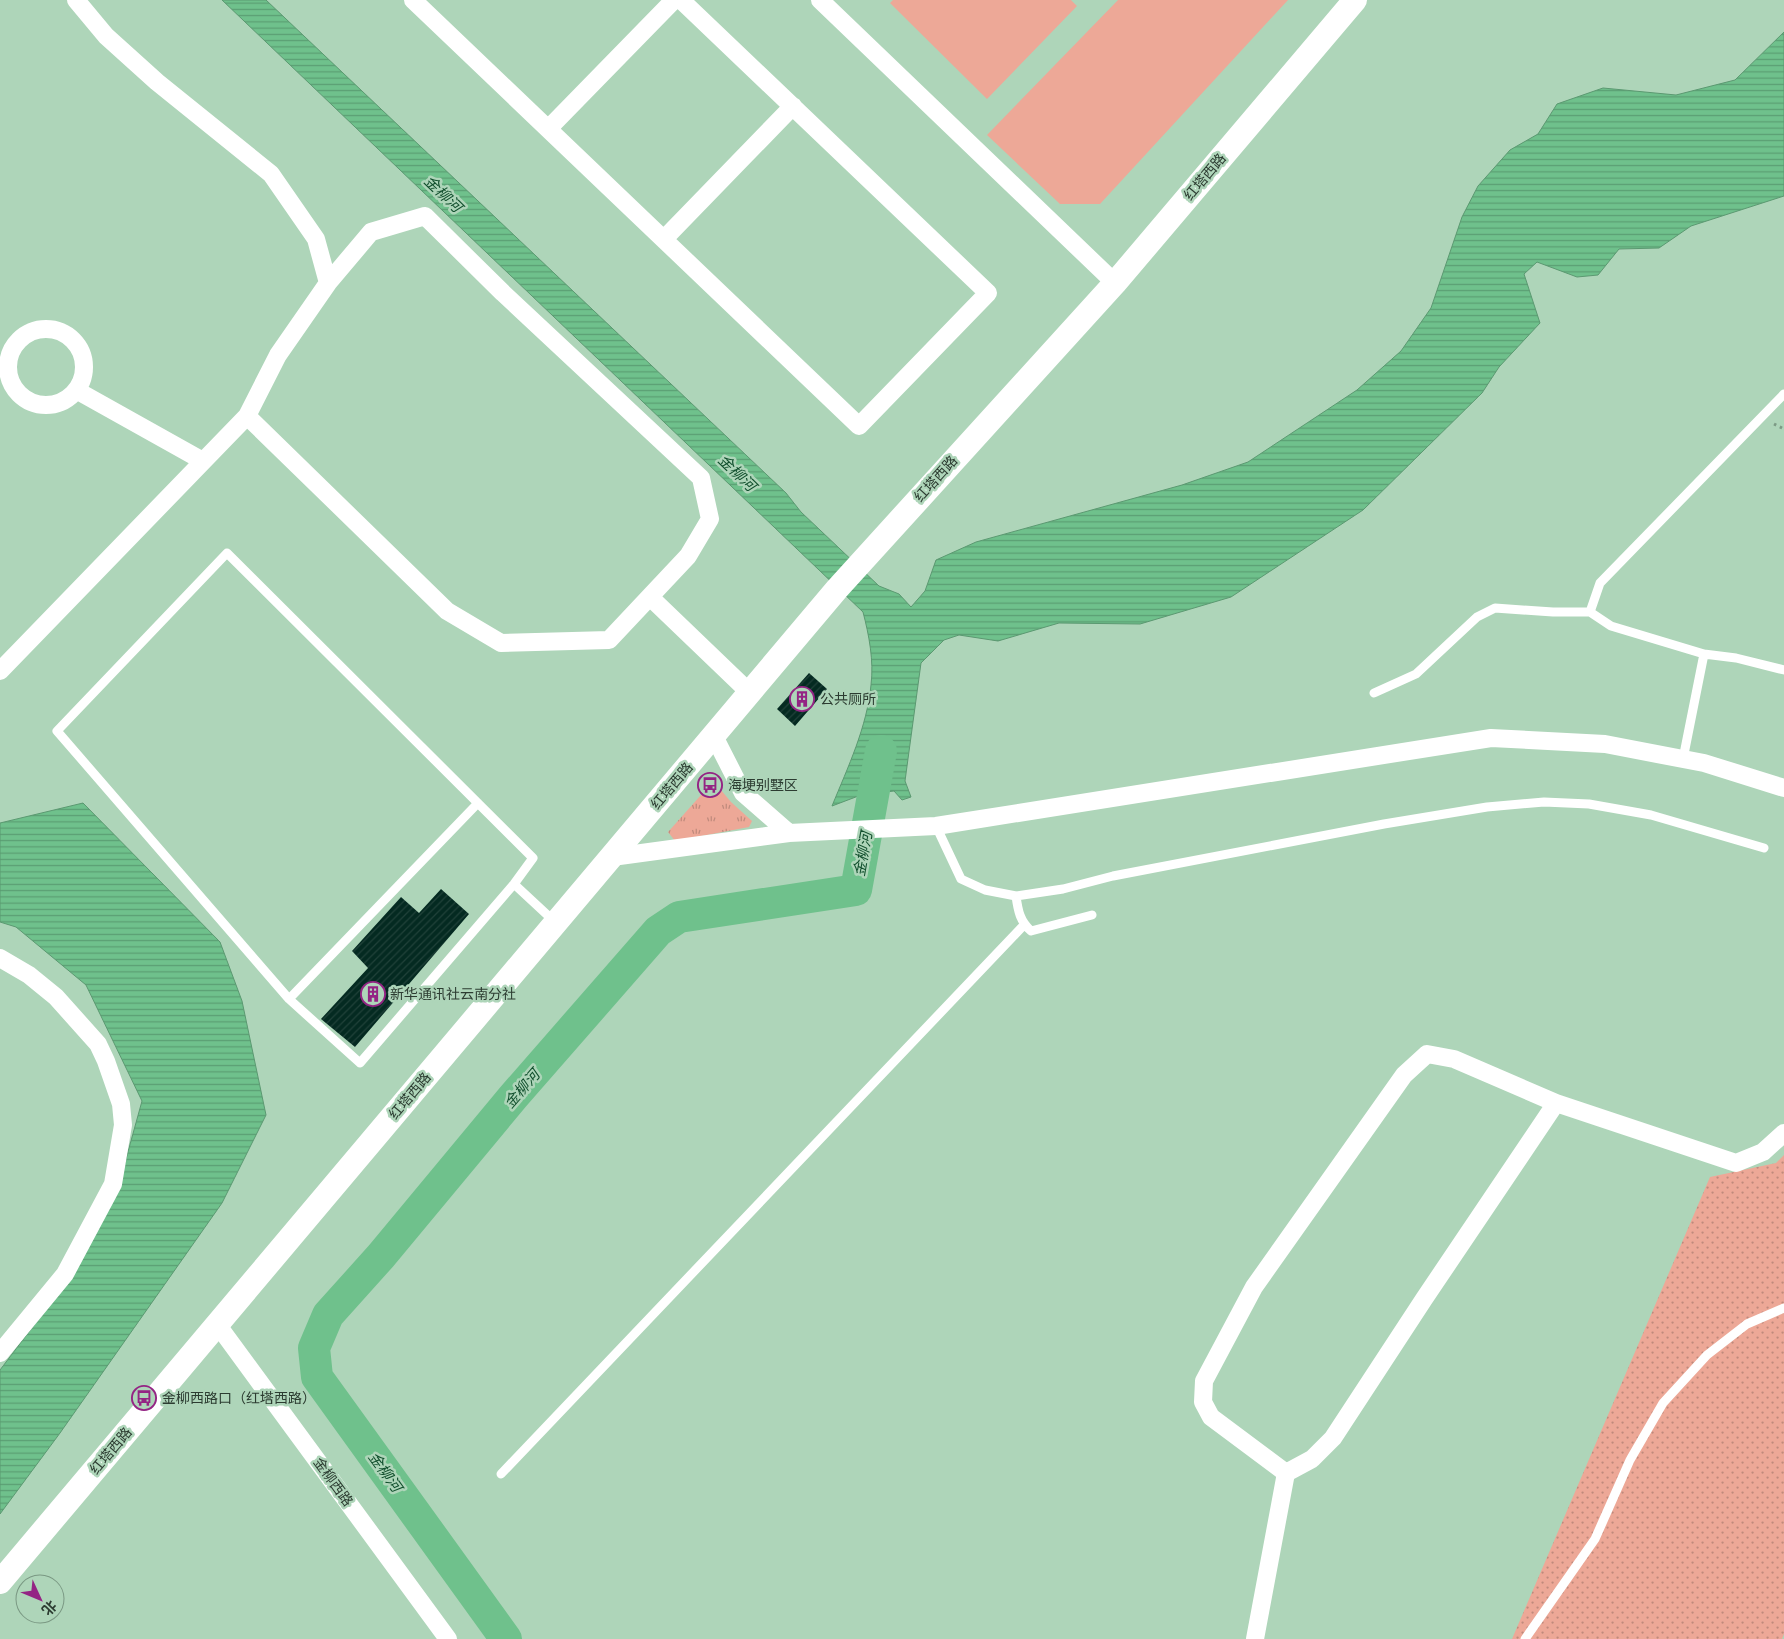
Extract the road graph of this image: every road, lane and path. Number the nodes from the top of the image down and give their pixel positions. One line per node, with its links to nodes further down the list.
1 (76, 0): 10 (street)
2 (413, 0): 8 (street)
3 (674, 0): 8 (street)
4 (681, 0): 7 (street)
5 (820, 0): 11 (street)
6 (1355, 0): 11 (street, 红塔西路)
7 (793, 106): 9 (street); 9 (street)
8 (548, 129): 9 (street)
9 (664, 239)
10 (328, 283): 14 (street); 16 (street)
11 (1115, 283): 21 (street, 红塔西路)
12 (76, 390): 12 (street); 15 (street)
13 (1784, 394): 17 (lane)
14 (247, 416): 15 (street); 16 (street)
15 (203, 461): 20 (street)
16 (650, 596): 21 (street)
17 (1590, 612): 18 (lane); 22 (lane)
18 (1704, 654): 19 (lane); 24 (lane)
19 (1784, 670)
20 (0, 671)
21 (750, 693): 23 (street, 红塔西路)
22 (1374, 693)
23 (714, 736): 28 (street); 30 (street, 红塔西路)
24 (1683, 759): 25 (street); 27 (street)
25 (1784, 788)
26 (478, 803): 31 (lane); 37 (lane); 37 (lane)
27 (936, 826): 28 (street); 32 (lane)
28 (789, 833): 30 (street)
29 (1764, 848): 32 (lane)
30 (612, 857): 34 (street, 红塔西路)
31 (514, 884): 34 (lane); 37 (lane)
32 (1016, 896): 35 (lane)
33 (1092, 915): 35 (lane)
34 (556, 923): 41 (street, 红塔西路)
35 (1024, 924): 44 (lane)
36 (0, 958): 42 (street)
37 (289, 999)
38 (1556, 1103): 39 (street); 43 (street); 43 (street)
39 (1784, 1133)
40 (1784, 1308): 48 (lane)
41 (218, 1324): 45 (street, 红塔西路); 46 (street, 金柳西路)
42 (0, 1353)
43 (1286, 1473): 47 (street)
44 (501, 1474)
45 (0, 1582)
46 (448, 1639)
47 (1255, 1639)
48 (1525, 1639)

